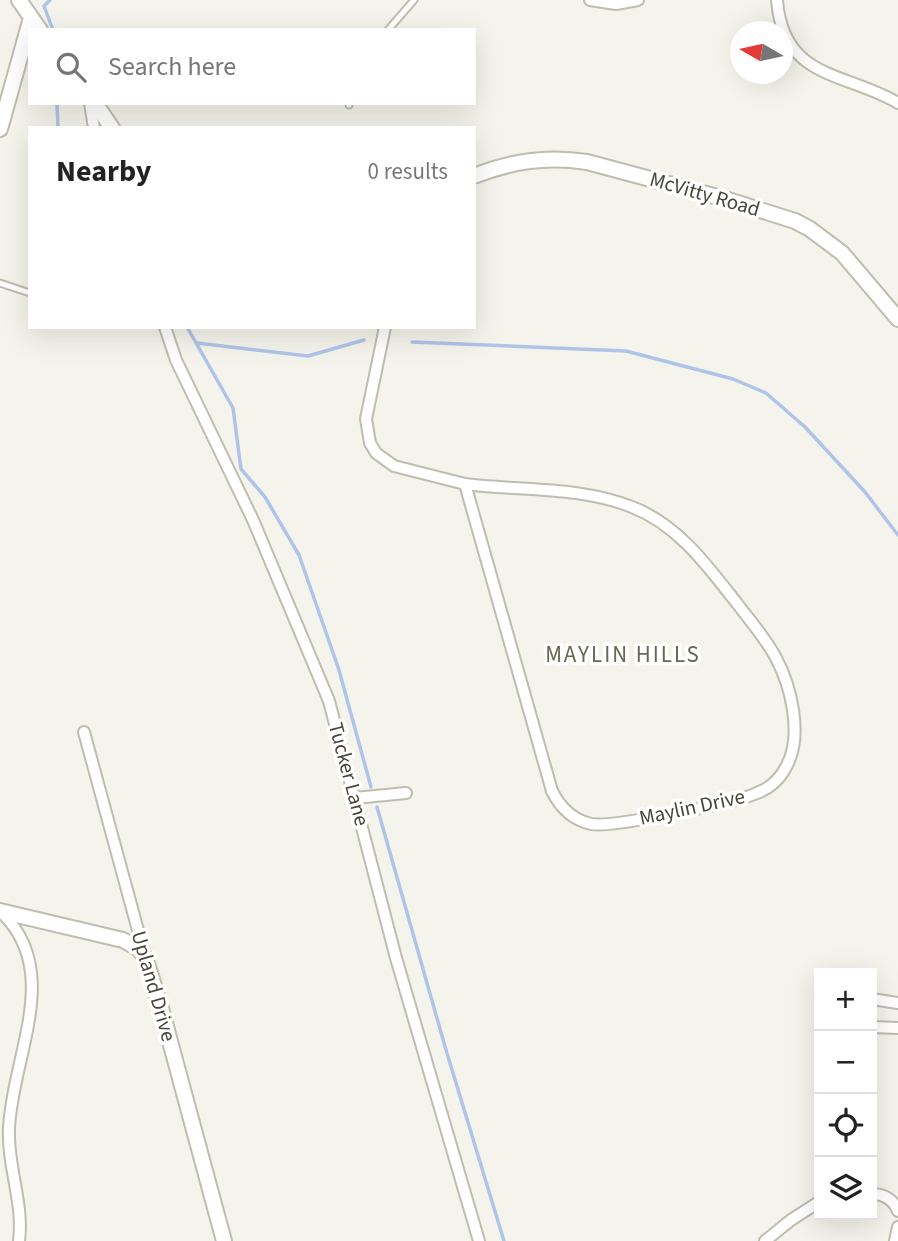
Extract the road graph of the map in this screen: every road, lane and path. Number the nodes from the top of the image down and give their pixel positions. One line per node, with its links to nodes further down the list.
1 (19, 0): 6 (street)
2 (414, 0): 7 (lane)
3 (590, 0): 4 (street)
4 (638, 0)
5 (777, 0): 9 (street)
6 (36, 24)
7 (390, 28)
8 (28, 47): 14 (street)
9 (898, 103)
10 (92, 105): 12 (street)
11 (94, 105): 13 (street)
12 (94, 126)
13 (111, 126)
14 (0, 129)
15 (476, 175): 18 (street, McVitty Road)
16 (0, 283): 17 (lane)
17 (28, 292)
18 (898, 319)
19 (165, 329): 24 (street, Tucker Lane)
20 (385, 329): 21 (street, Maylin Drive)
21 (465, 484): 21 (street, Maylin Drive)
22 (84, 732): 26 (street, Upland Drive)
23 (407, 793): 24 (street)
24 (355, 798): 38 (street, Tucker Lane)
25 (1, 912): 26 (street); 31 (street)
26 (145, 957): 37 (street, Upland Drive)
27 (877, 1000): 28 (street)
28 (898, 1003)
29 (877, 1027): 30 (street)
30 (898, 1028)
31 (5, 1126): 36 (street)
32 (877, 1194): 34 (street)
33 (814, 1205): 39 (street)
34 (898, 1210)
35 (898, 1227): 40 (street)
36 (19, 1241)
37 (224, 1241)
38 (479, 1241)
39 (765, 1241)
40 (895, 1241)

